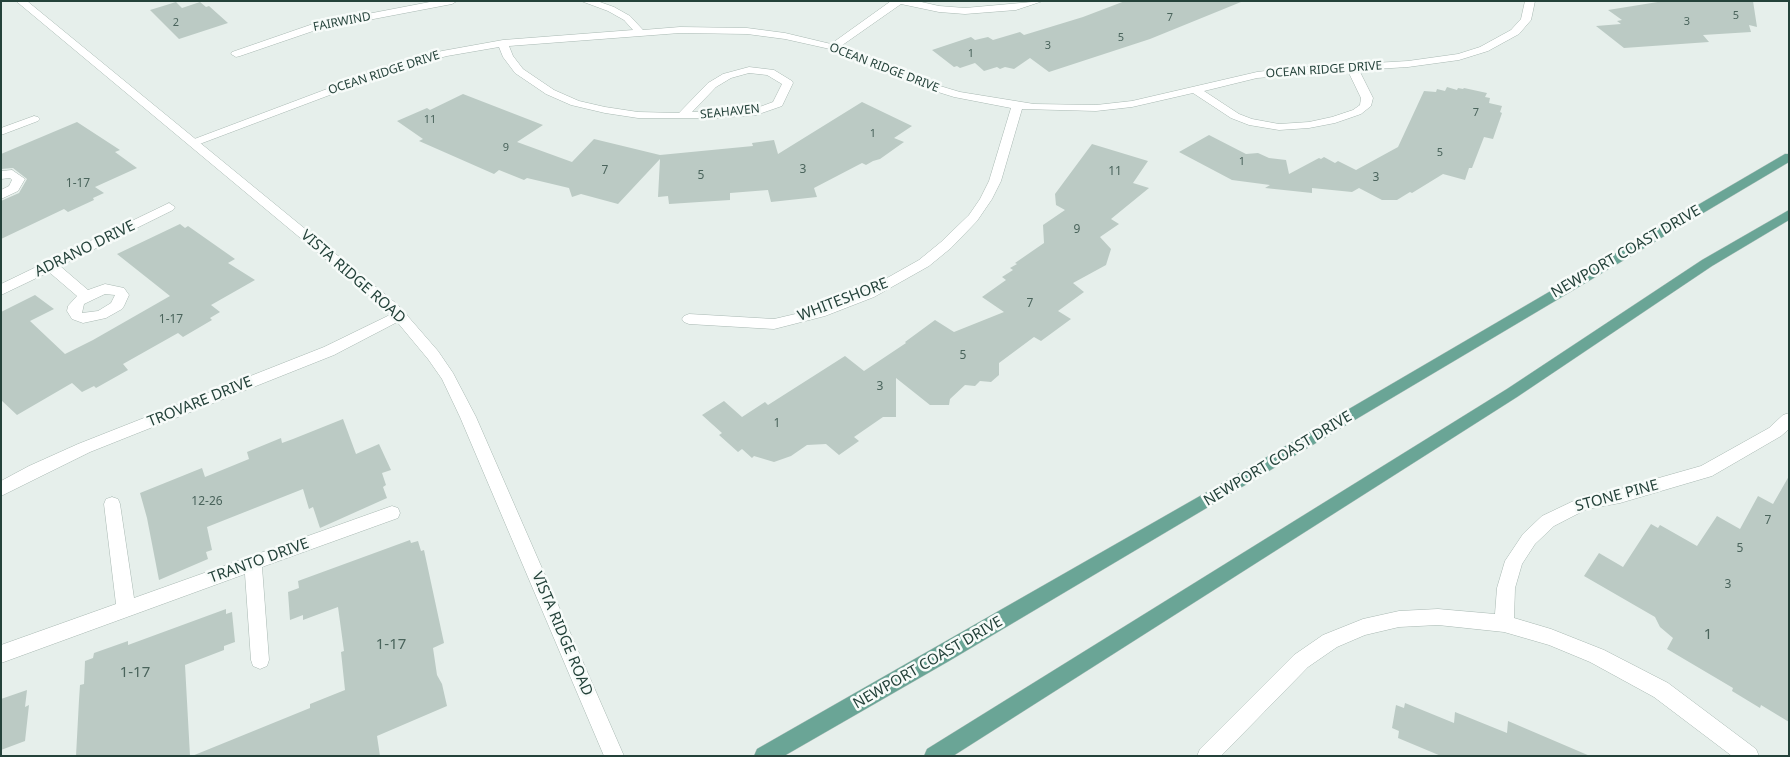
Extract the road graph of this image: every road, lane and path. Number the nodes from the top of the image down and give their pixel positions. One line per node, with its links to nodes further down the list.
1 (21, 1): 18 (street, VISTA RIDGE ROAD)
2 (452, 1): 11 (street, FAIRWIND)
3 (586, 1): 8 (street)
4 (898, 1): 10 (street)
5 (902, 1): 6 (street)
6 (1038, 1)
7 (1530, 1): 12 (street, OCEAN RIDGE DRIVE)
8 (641, 33): 9 (street, OCEAN RIDGE DRIVE); 10 (street, OCEAN RIDGE DRIVE)
9 (503, 43): 15 (street, SEAHAVEN); 18 (street, OCEAN RIDGE DRIVE)
10 (833, 47): 14 (street, OCEAN RIDGE DRIVE)
11 (236, 54)
12 (1352, 67): 13 (street, OCEAN RIDGE DRIVE); 13 (street)
13 (1196, 90): 14 (street, OCEAN RIDGE DRIVE)
14 (1017, 106): 28 (street, WHITESHORE)
15 (682, 116): 15 (street, SEAHAVEN)
16 (34, 119): 17 (street)
17 (1, 132)
18 (193, 143): 27 (street, VISTA RIDGE ROAD)
19 (1789, 157): 39 (main road, NEWPORT COAST DRIVE)
20 (1, 175): 21 (street)
21 (1, 195)
22 (169, 207): 24 (street, ADRANO DRIVE)
23 (1789, 214): 40 (main road)
24 (51, 266): 25 (street, ADRANO DRIVE); 26 (street)
25 (1, 290)
26 (86, 296)
27 (400, 315): 30 (street, TROVARE DRIVE); 38 (street, VISTA RIDGE ROAD)
28 (689, 320)
29 (1789, 419): 35 (street, STONE PINE)
30 (1, 489)
31 (112, 504): 34 (street)
32 (392, 513): 33 (street, TRANTO DRIVE)
33 (252, 564): 34 (street, TRANTO DRIVE); 37 (street)
34 (126, 609): 36 (street, TRANTO DRIVE)
35 (1504, 624): 41 (street); 42 (street)
36 (1, 654)
37 (260, 660)
38 (614, 756)
39 (764, 756)
40 (934, 756)
41 (1207, 756)
42 (1749, 756)

